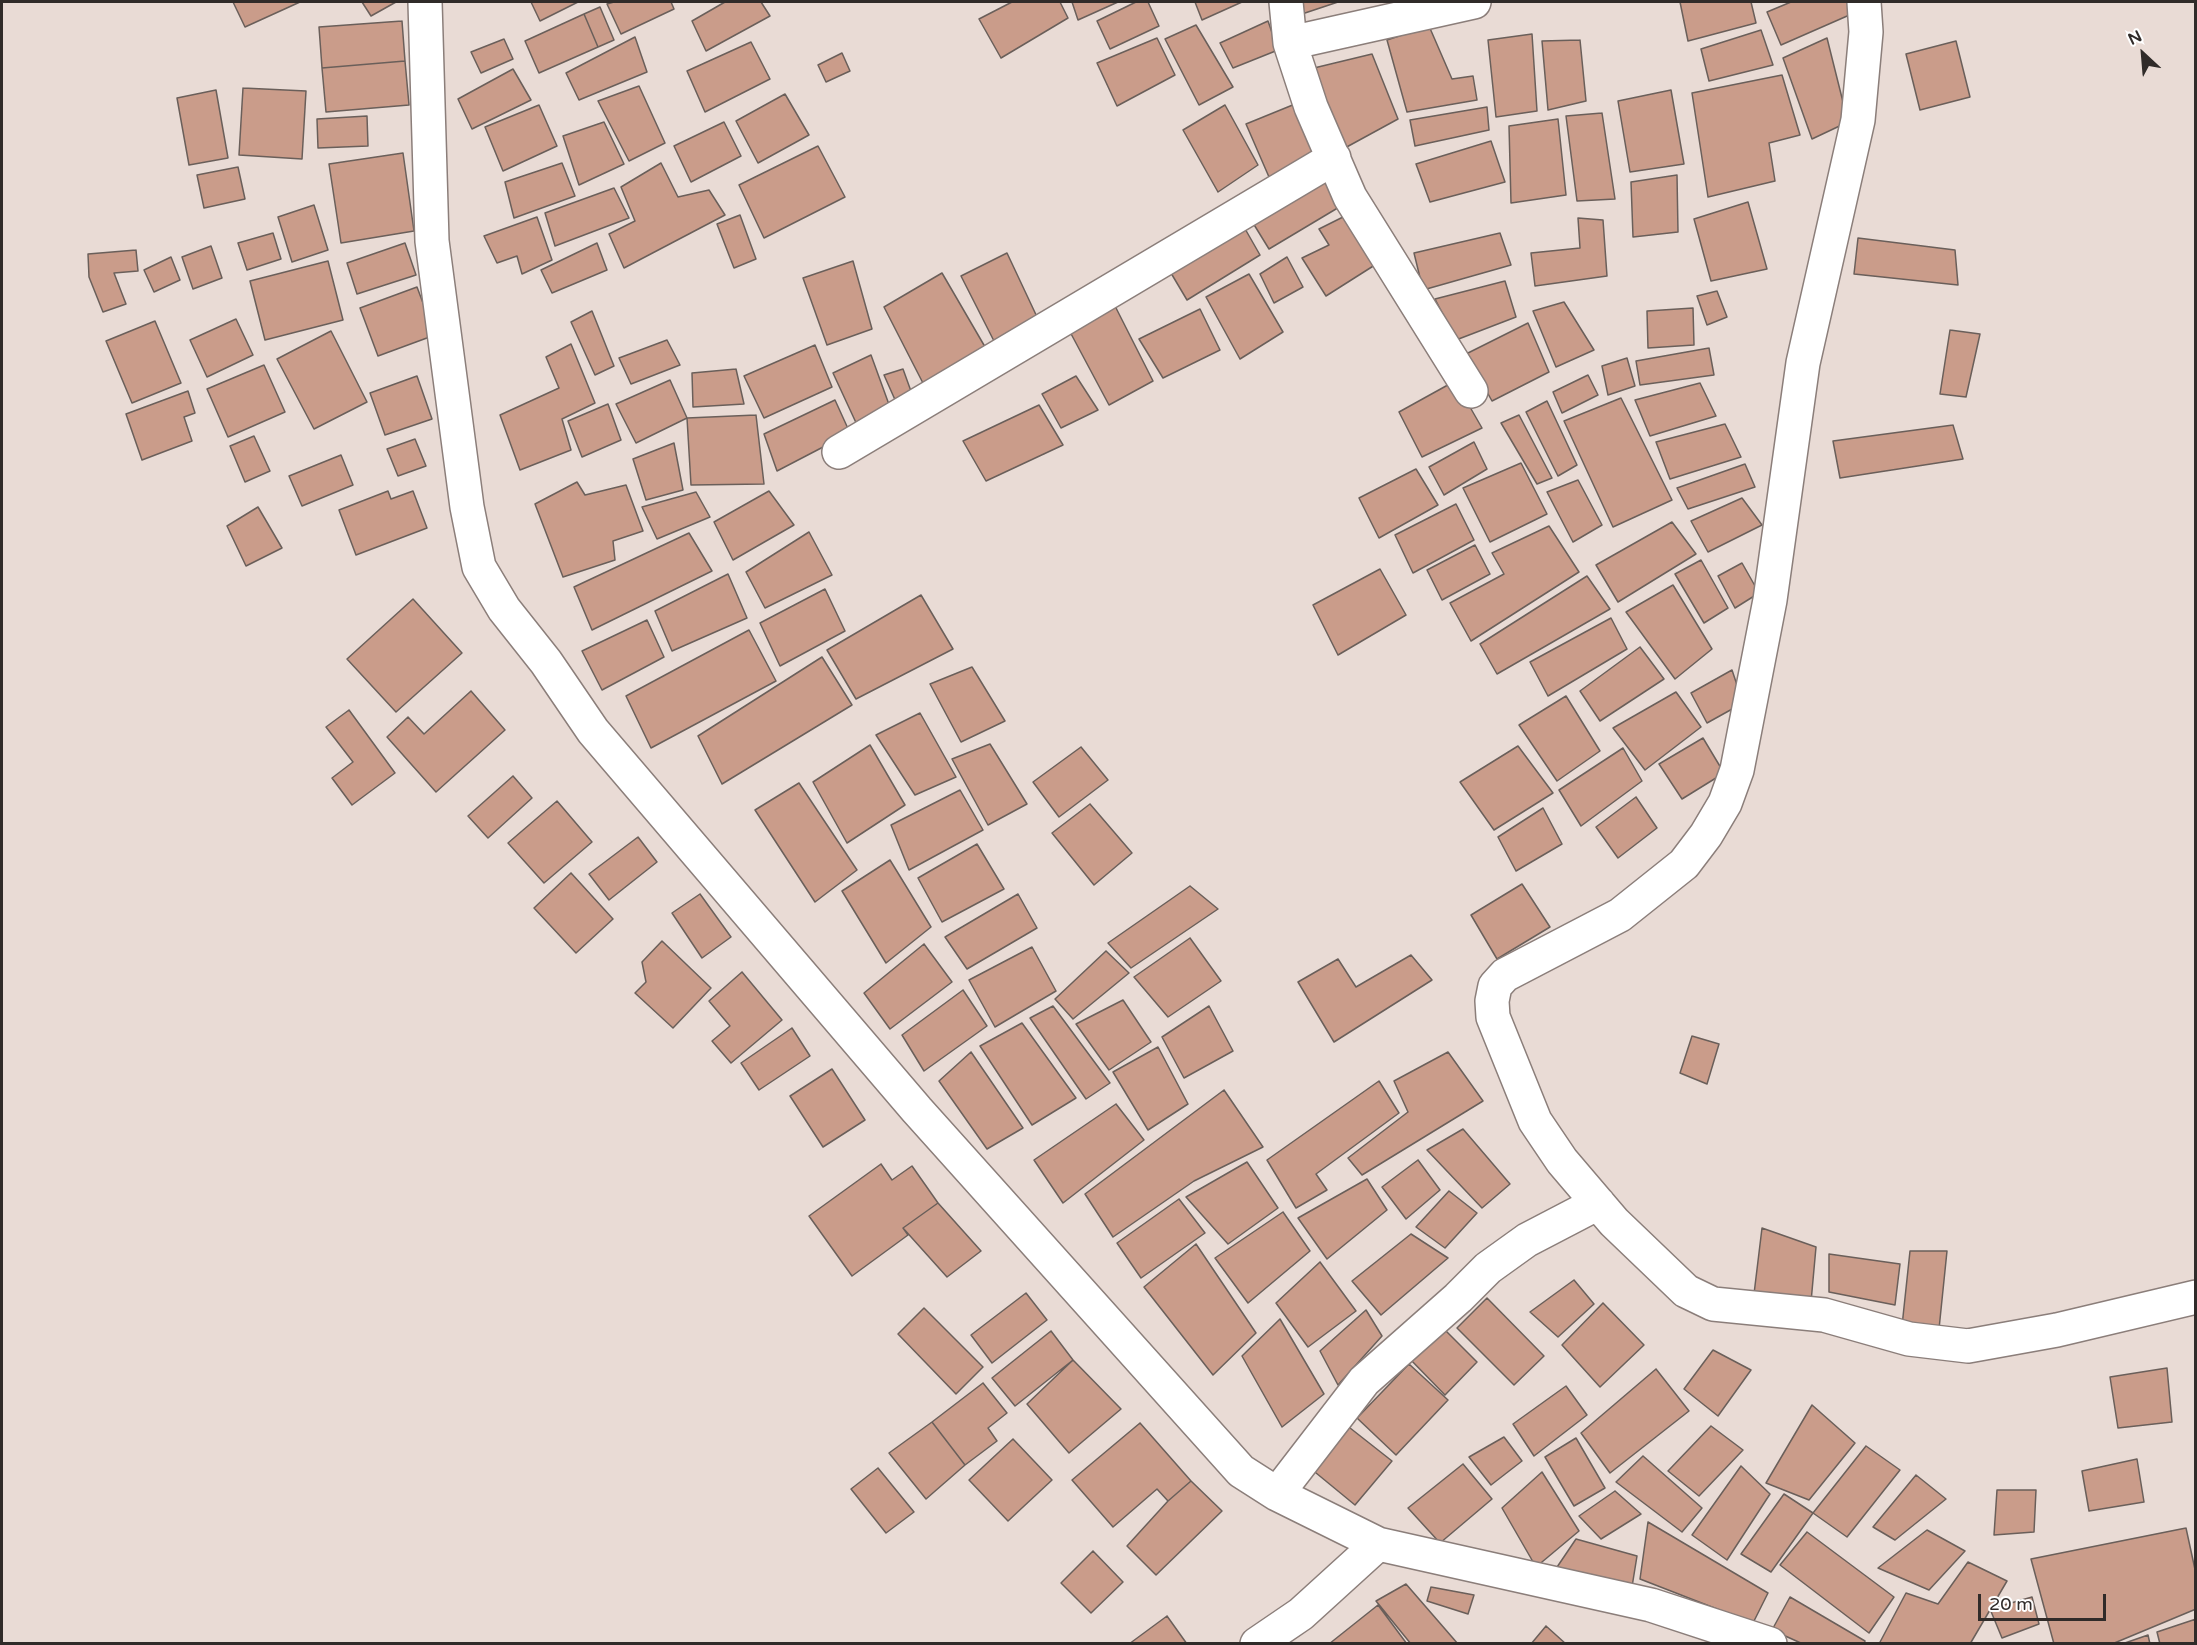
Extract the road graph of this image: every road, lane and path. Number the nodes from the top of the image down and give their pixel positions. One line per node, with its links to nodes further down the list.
1 (425, 2): 11 (street)
2 (1286, 2): 5 (street)
3 (1474, 2): 5 (street)
4 (1864, 2): 9 (street)
5 (1290, 43): 6 (street)
6 (1334, 158): 7 (street); 8 (street)
7 (1472, 391)
8 (839, 452)
9 (1598, 1203): 10 (street); 11 (street)
10 (2196, 1297)
11 (1277, 1494): 12 (street)
12 (1378, 1544): 13 (street); 14 (street)
13 (1257, 1644)
14 (1770, 1644)

